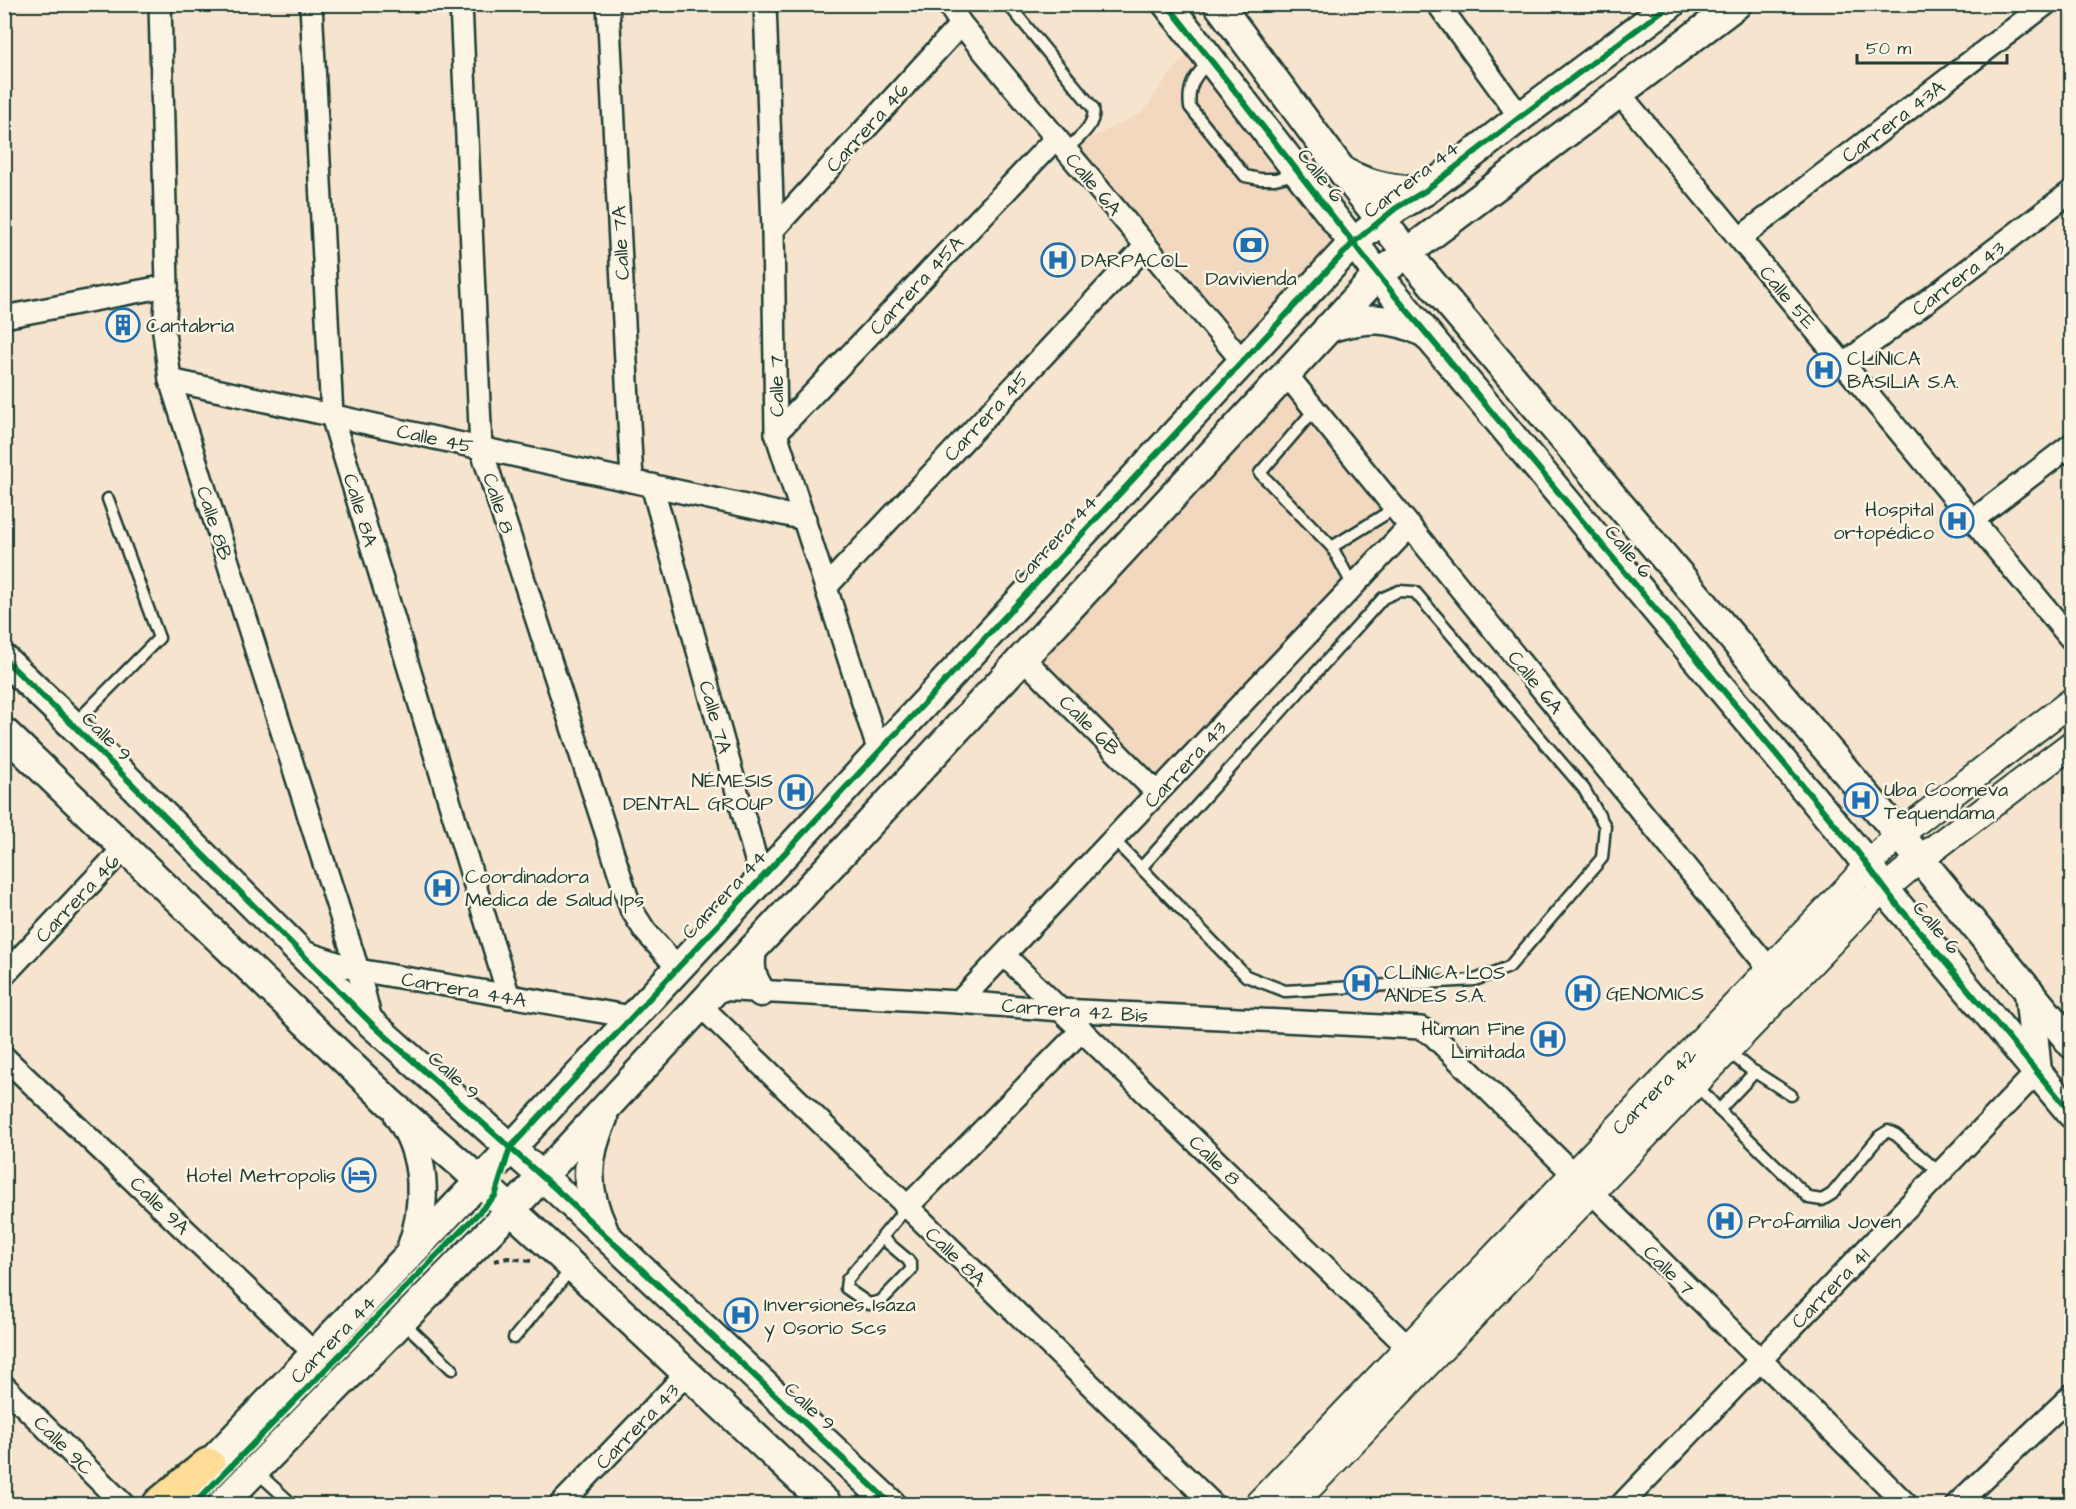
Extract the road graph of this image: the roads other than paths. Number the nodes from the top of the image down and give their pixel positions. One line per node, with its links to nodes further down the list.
1 (160, 4): 30 (street, Calle 8B)
2 (311, 4): 39 (street, Calle 8A)
3 (462, 4): 42 (street, Calle 8)
4 (608, 4): 43 (street, Calle 7A)
5 (765, 4): 24 (street, Calle 7)
6 (948, 4): 14 (street, Calle 6A)
7 (1008, 4): 18 (lane)
8 (1167, 4): 15 (main road, Calle 6)
9 (1218, 4): 19 (main road, Calle 6)
10 (1438, 4): 17 (street)
11 (1671, 4): 17 (main road, Carrera 44)
12 (1737, 4): 16 (main road, Carrera 44)
13 (2046, 4): 25 (street, Carrera 43A)
14 (961, 24): 18 (street, Calle 6A); 24 (street, Carrera 46)
15 (1210, 59): 20 (main road, Calle 6); 20 (lane)
16 (1619, 93): 25 (street, Calle 5E); 28 (main road, Carrera 44)
17 (1520, 117): 21 (main road, Carrera 44)
18 (1061, 144): 27 (street, Calle 6A); 40 (street, Carrera 45A)
19 (1343, 171): 21 (main road); 23 (main road, Calle 6)
20 (1299, 173): 26 (main road, Calle 6)
21 (1425, 191): 23 (main road, Carrera 44)
22 (2072, 191): 35 (street, Carrera 43)
23 (1382, 219): 26 (main road, Carrera 44); 28 (main road, Calle 6)
24 (773, 230): 40 (street, Calle 7)
25 (1740, 238): 35 (street, Calle 5E)
26 (1353, 243): 29 (main road, Calle 6); 34 (main road, Carrera 44)
27 (1146, 246): 34 (street, Calle 6A); 52 (street, Carrera 45)
28 (1407, 251): 29 (main road, Carrera 44); 64 (main road, Calle 6)
29 (1378, 275): 32 (main road, Carrera 44); 33 (main road, Calle 6)
30 (167, 286): 31 (street); 37 (street, Calle 8B)
31 (4, 317)
32 (1328, 328): 33 (main road); 36 (main road, Carrera 44)
33 (1429, 336): 68 (main road, Calle 6)
34 (1243, 362): 50 (main road, Carrera 44)
35 (1844, 364): 47 (street, Calle 5E)
36 (1286, 374): 38 (street, Calle 6A); 54 (main road, Carrera 44)
37 (170, 380): 39 (street, Calle 45); 76 (street, Calle 8B)
38 (1315, 409): 45 (street, Calle 6A); 49 (lane)
39 (332, 416): 42 (street, Calle 45); 82 (street, Calle 8A)
40 (777, 433): 46 (street, Calle 7)
41 (2072, 444): 47 (street)
42 (481, 448): 43 (street, Calle 45); 75 (street, Calle 8)
43 (642, 483): 46 (street, Calle 45); 70 (street, Calle 7A)
44 (108, 499): 57 (lane)
45 (1394, 506): 48 (street, Calle 6A); 49 (lane)
46 (805, 519): 52 (street, Calle 7)
47 (1973, 520): 53 (street, Calle 5E)
48 (1410, 526): 51 (street, Carrera 43); 77 (street, Calle 6A)
49 (1332, 547): 51 (lane)
50 (1053, 565): 54 (main road); 60 (main road, Carrera 44)
51 (1353, 586): 61 (street, Carrera 43)
52 (826, 587): 60 (street, Calle 7)
53 (2072, 640)
54 (1023, 658): 61 (street, Calle 6B); 62 (main road, Carrera 44)
55 (4, 659): 57 (main road, Calle 9)
56 (2072, 701): 64 (street, Carrera 42)
57 (73, 725): 72 (main road, Calle 9)
58 (4, 732): 66 (main road)
59 (2072, 744): 67 (street, Carrera 42)
60 (879, 752): 63 (main road, Carrera 44)
61 (1157, 793): 65 (street, Carrera 43)
62 (867, 825): 63 (main road); 73 (main road, Carrera 44)
63 (807, 829): 70 (main road, Carrera 44)
64 (1899, 835): 67 (main road, Calle 6); 68 (street, Carrera 42)
65 (1113, 839): 69 (lane); 74 (street, Carrera 43)
66 (124, 847): 78 (street, Carrera 46); 98 (main road)
67 (1920, 859): 71 (street, Carrera 42); 80 (main road, Calle 6)
68 (1867, 865): 71 (main road, Calle 6); 77 (street, Carrera 42)
69 (1141, 867): 69 (lane)
70 (761, 878): 75 (main road, Carrera 44)
71 (1885, 887): 79 (street, Carrera 42); 95 (main road, Calle 6)
72 (298, 950): 76 (street, Carrera 44A); 87 (main road, Calle 9)
73 (752, 950): 81 (main road); 83 (main road, Carrera 44)
74 (1004, 955): 84 (street, Carrera 43); 85 (street, Calle 8)
75 (678, 968): 86 (main road, Carrera 44)
76 (358, 970): 82 (street, Carrera 44A); 87 (street, Calle 8B)
77 (1770, 970): 79 (street, Calle 6A); 105 (street, Carrera 42)
78 (4, 975)
79 (1786, 989): 91 (street, Carrera 42)
80 (2029, 991): 90 (main road, Calle 6); 95 (main road)
81 (762, 992): 83 (street, Carrera 42 Bis); 84 (street, Carrera 42 Bis)
82 (509, 997): 86 (street, Carrera 44A)
83 (708, 997): 96 (main road, Carrera 44); 106 (street, Calle 8A)
84 (959, 1002): 85 (street, Carrera 42 Bis)
85 (1061, 1010): 88 (street, Calle 8); 89 (street, Carrera 42 Bis)
86 (633, 1017): 101 (main road, Carrera 44)
87 (372, 1024): 101 (main road, Calle 9)
88 (1082, 1030): 106 (street); 114 (street, Calle 8)
89 (1433, 1035): 105 (street, Calle 7)
90 (2072, 1044)
91 (1728, 1050): 93 (lane); 94 (street, Carrera 42)
92 (4, 1057): 115 (street, Calle 9A)
93 (1755, 1072): 97 (lane); 99 (lane)
94 (1696, 1083): 99 (lane); 105 (street, Carrera 42)
95 (2053, 1086): 100 (main road, Calle 6); 102 (street, Carrera 41)
96 (617, 1095): 103 (main road, Carrera 44); 108 (main road)
97 (1791, 1095)
98 (389, 1102): 104 (main road); 110 (main road)
99 (1719, 1110): 102 (lane)
100 (2072, 1114)
101 (510, 1148): 103 (main road, Calle 9); 104 (main road, Carrera 44)
102 (1940, 1173): 116 (street, Carrera 41)
103 (542, 1176): 107 (main road, Carrera 44); 108 (main road, Calle 9)
104 (479, 1181): 107 (main road); 110 (main road, Carrera 44)
105 (1582, 1184): 114 (street, Carrera 42); 116 (street, Calle 7); 117 (street, Carrera 42)
106 (906, 1208): 109 (lane); 134 (street, Calle 8A)
107 (511, 1210): 111 (main road); 112 (main road, Carrera 44)
108 (606, 1236): 125 (main road, Calle 9)
109 (882, 1238): 109 (lane)
110 (409, 1254): 115 (main road, Carrera 44)
111 (573, 1267): 113 (lane); 119 (main road)
112 (402, 1321): 118 (lane); 124 (main road, Carrera 44)
113 (514, 1338)
114 (1408, 1348): 117 (street, Calle 8); 135 (street, Carrera 42)
115 (315, 1354): 123 (main road, Carrera 44)
116 (1760, 1360): 137 (street, Carrera 41); 138 (street, Calle 7)
117 (1426, 1365): 136 (street, Carrera 42)
118 (453, 1369)
119 (687, 1373): 122 (main road); 132 (street, Carrera 43)
120 (4, 1386): 127 (street, Calle 9C)
121 (2072, 1395): 139 (street)
122 (781, 1460): 125 (main road); 133 (main road)
123 (208, 1465): 128 (main road); 129 (main road, Carrera 44)
124 (253, 1473): 130 (main road, Carrera 44); 131 (lane)
125 (858, 1474): 126 (main road, Calle 9)
126 (889, 1503)
127 (123, 1504)
128 (160, 1504)
129 (171, 1504)
130 (223, 1504)
131 (292, 1504)
132 (561, 1504)
133 (827, 1504)
134 (1213, 1504)
135 (1258, 1504)
136 (1293, 1504)
137 (1622, 1504)
138 (1906, 1504)
139 (1957, 1504)

